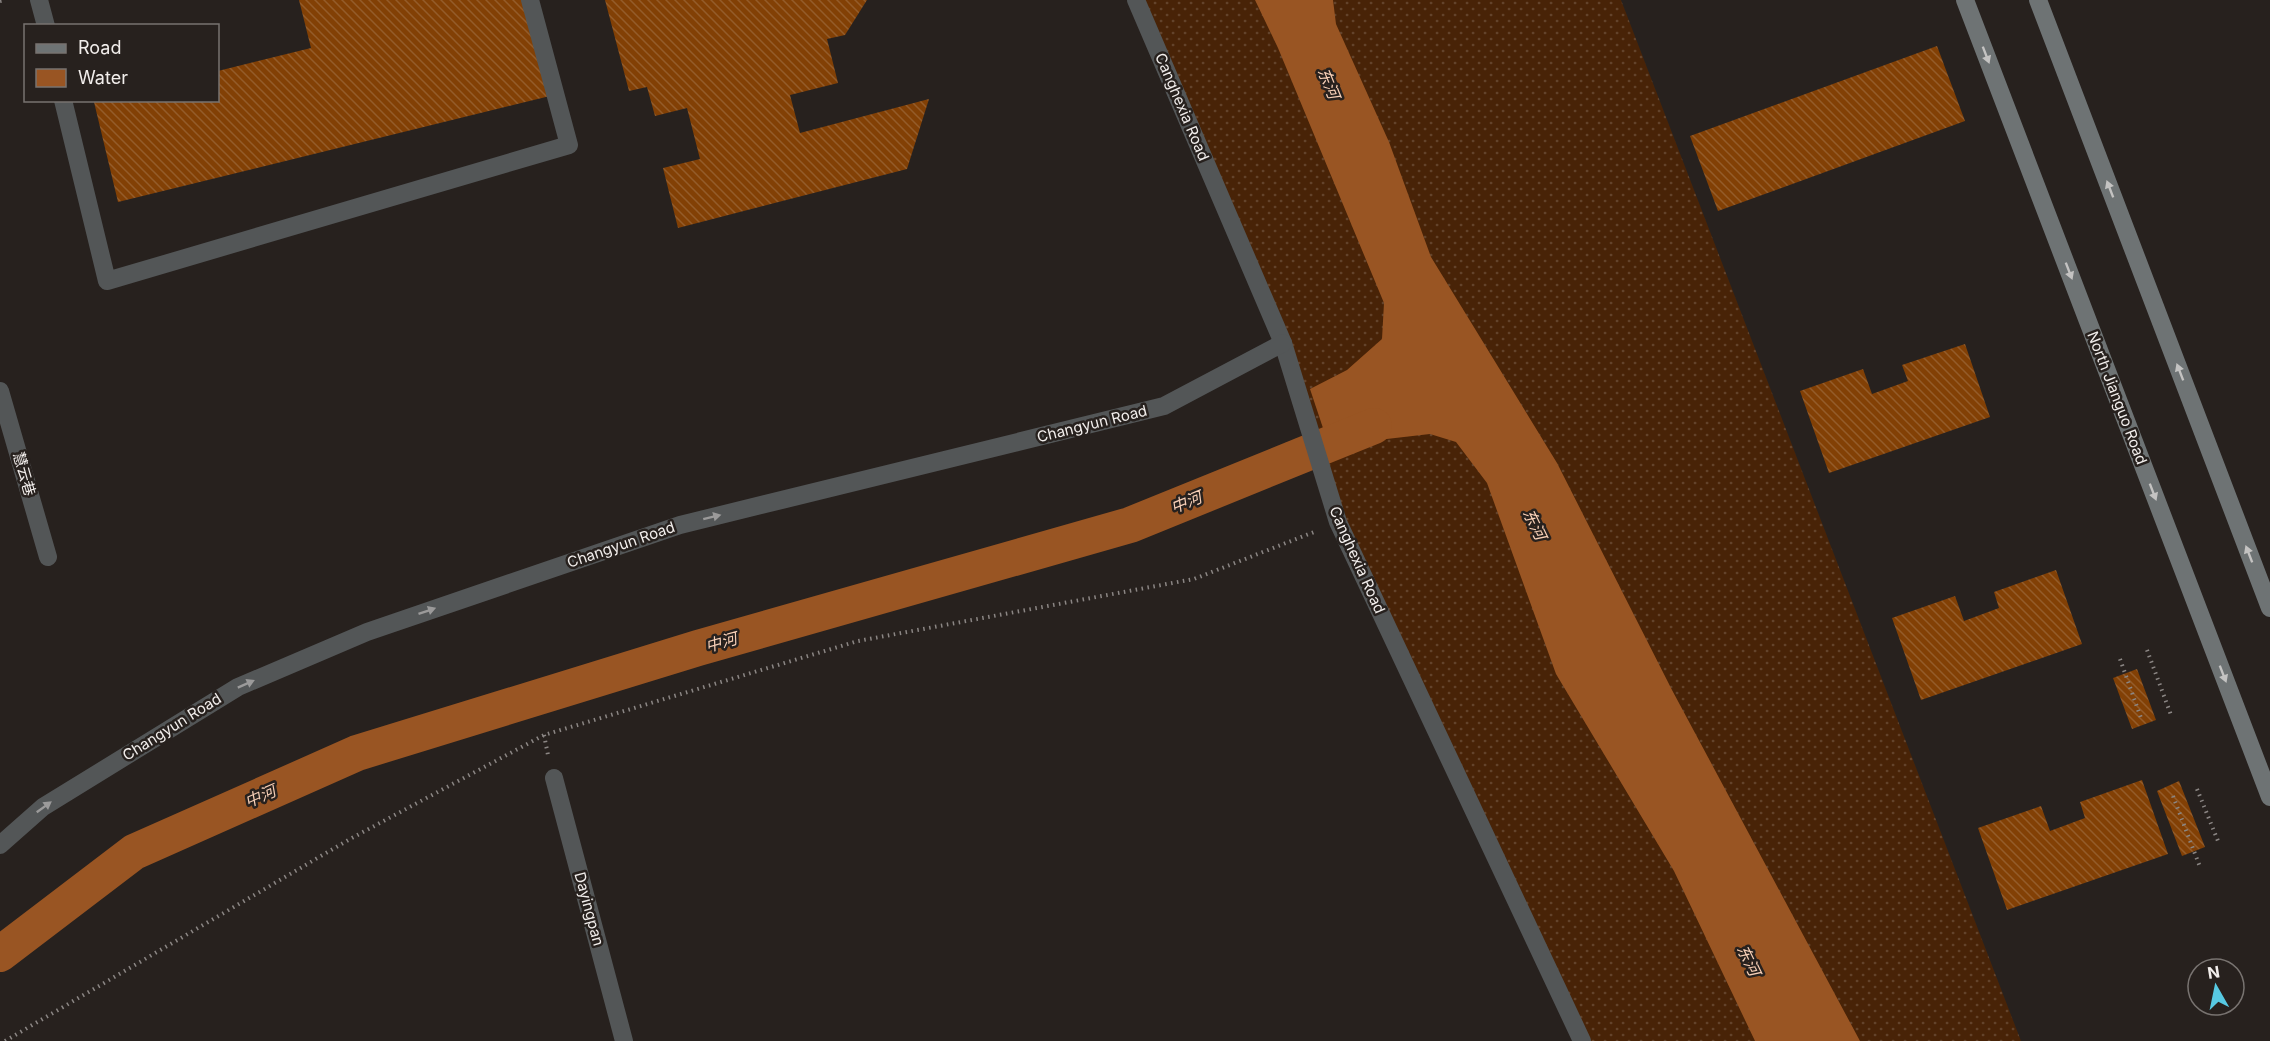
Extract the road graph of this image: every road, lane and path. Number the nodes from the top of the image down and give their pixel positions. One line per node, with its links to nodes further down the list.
1 (5, 0): 7 (path)
2 (39, 0): 8 (street)
3 (530, 0): 9 (street)
4 (1137, 0): 10 (street, Canghexia Road)
5 (1965, 0): 22 (main road, North Jianguo Road, one-way to 22)
6 (2038, 0): 14 (main road, one-way to 6)
7 (0, 1)
8 (45, 24)
9 (63, 102)
10 (1283, 343): 12 (street, Canghexia Road); 24 (street, Changyun Road, one-way to 10)
11 (0, 391): 13 (street, 慧云巷)
12 (1338, 522): 26 (path); 28 (street, Canghexia Road)
13 (48, 557)
14 (2270, 608)
15 (2147, 650): 17 (path)
16 (2120, 659): 18 (path)
17 (2171, 715)
18 (2141, 718)
19 (554, 778): 27 (street, Dayingpan)
20 (2197, 789): 23 (path)
21 (2173, 796): 25 (path)
22 (2270, 797)
23 (2218, 841)
24 (0, 845)
25 (2200, 867)
26 (4, 1041)
27 (624, 1041)
28 (1582, 1041)

